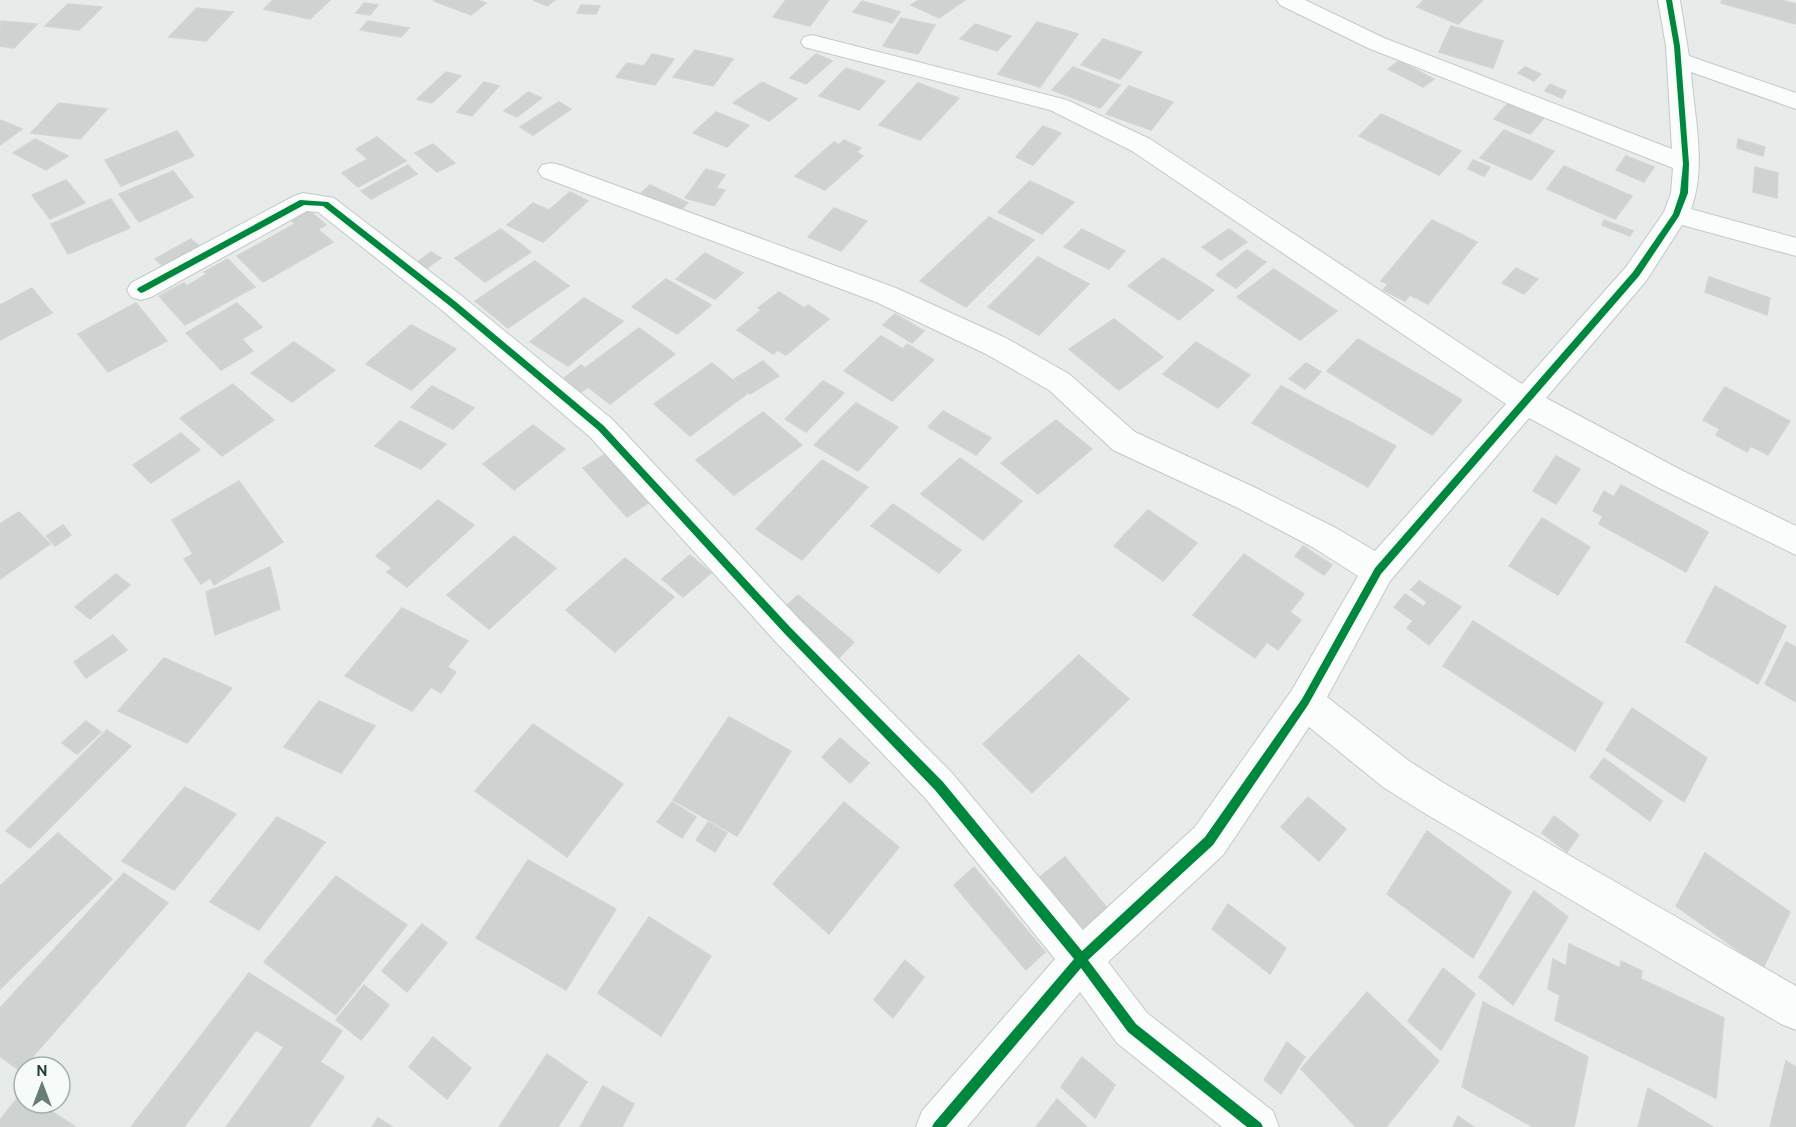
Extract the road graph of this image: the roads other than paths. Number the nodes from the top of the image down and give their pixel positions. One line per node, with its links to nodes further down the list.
1 (1288, 0): 6 (street)
2 (1669, 0): 4 (street)
3 (812, 42): 11 (street)
4 (1678, 60): 5 (street); 6 (street)
5 (1796, 101)
6 (1686, 165): 8 (street)
7 (551, 171): 13 (street)
8 (1676, 214): 9 (street); 11 (street)
9 (1796, 247)
10 (141, 290): 15 (street)
11 (1526, 402): 12 (street); 13 (street)
12 (1796, 541)
13 (1378, 571): 14 (street)
14 (1305, 702): 15 (street); 16 (street)
15 (1081, 959): 17 (street); 18 (street)
16 (1796, 1009)
17 (938, 1127)
18 (1257, 1127)

